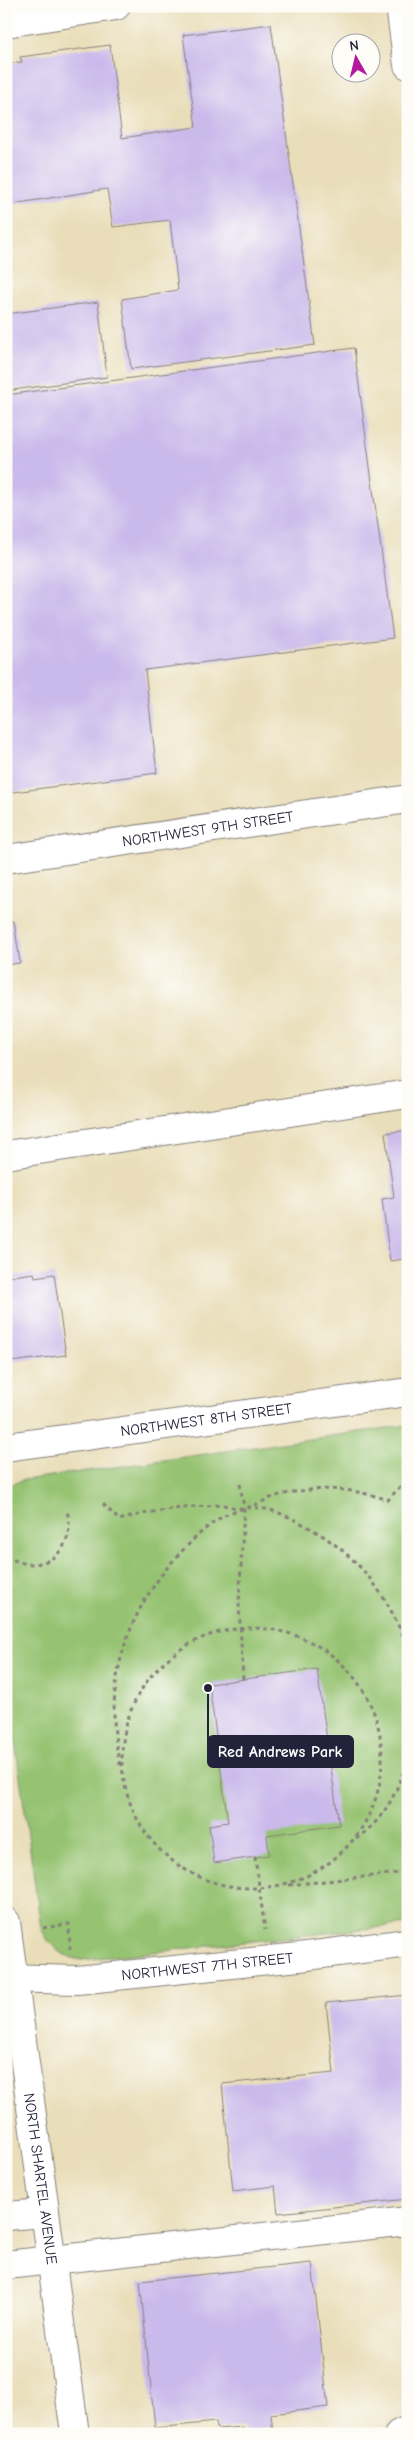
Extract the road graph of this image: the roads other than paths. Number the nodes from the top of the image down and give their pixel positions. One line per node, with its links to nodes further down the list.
1 (116, 6): 3 (street)
2 (400, 6): 4 (street)
3 (6, 23)
4 (408, 66)
5 (408, 799): 6 (street, NORTHWEST 9TH STREET)
6 (6, 859)
7 (408, 1094): 8 (street)
8 (6, 1155)
9 (408, 1392): 10 (street, NORTHWEST 8TH STREET)
10 (6, 1448)
11 (6, 1922): 13 (street, NORTH SHARTEL AVENUE)
12 (408, 1943): 13 (street, NORTHWEST 7TH STREET)
13 (10, 1978): 14 (street, NORTH SHARTEL AVENUE)
14 (45, 2213): 15 (street); 17 (street, NORTH SHARTEL AVENUE)
15 (6, 2216)
16 (408, 2221): 17 (street)
17 (51, 2260): 18 (street); 20 (street, NORTH SHARTEL AVENUE)
18 (6, 2265)
19 (408, 2430): 21 (street)
20 (75, 2434)
21 (399, 2434)

